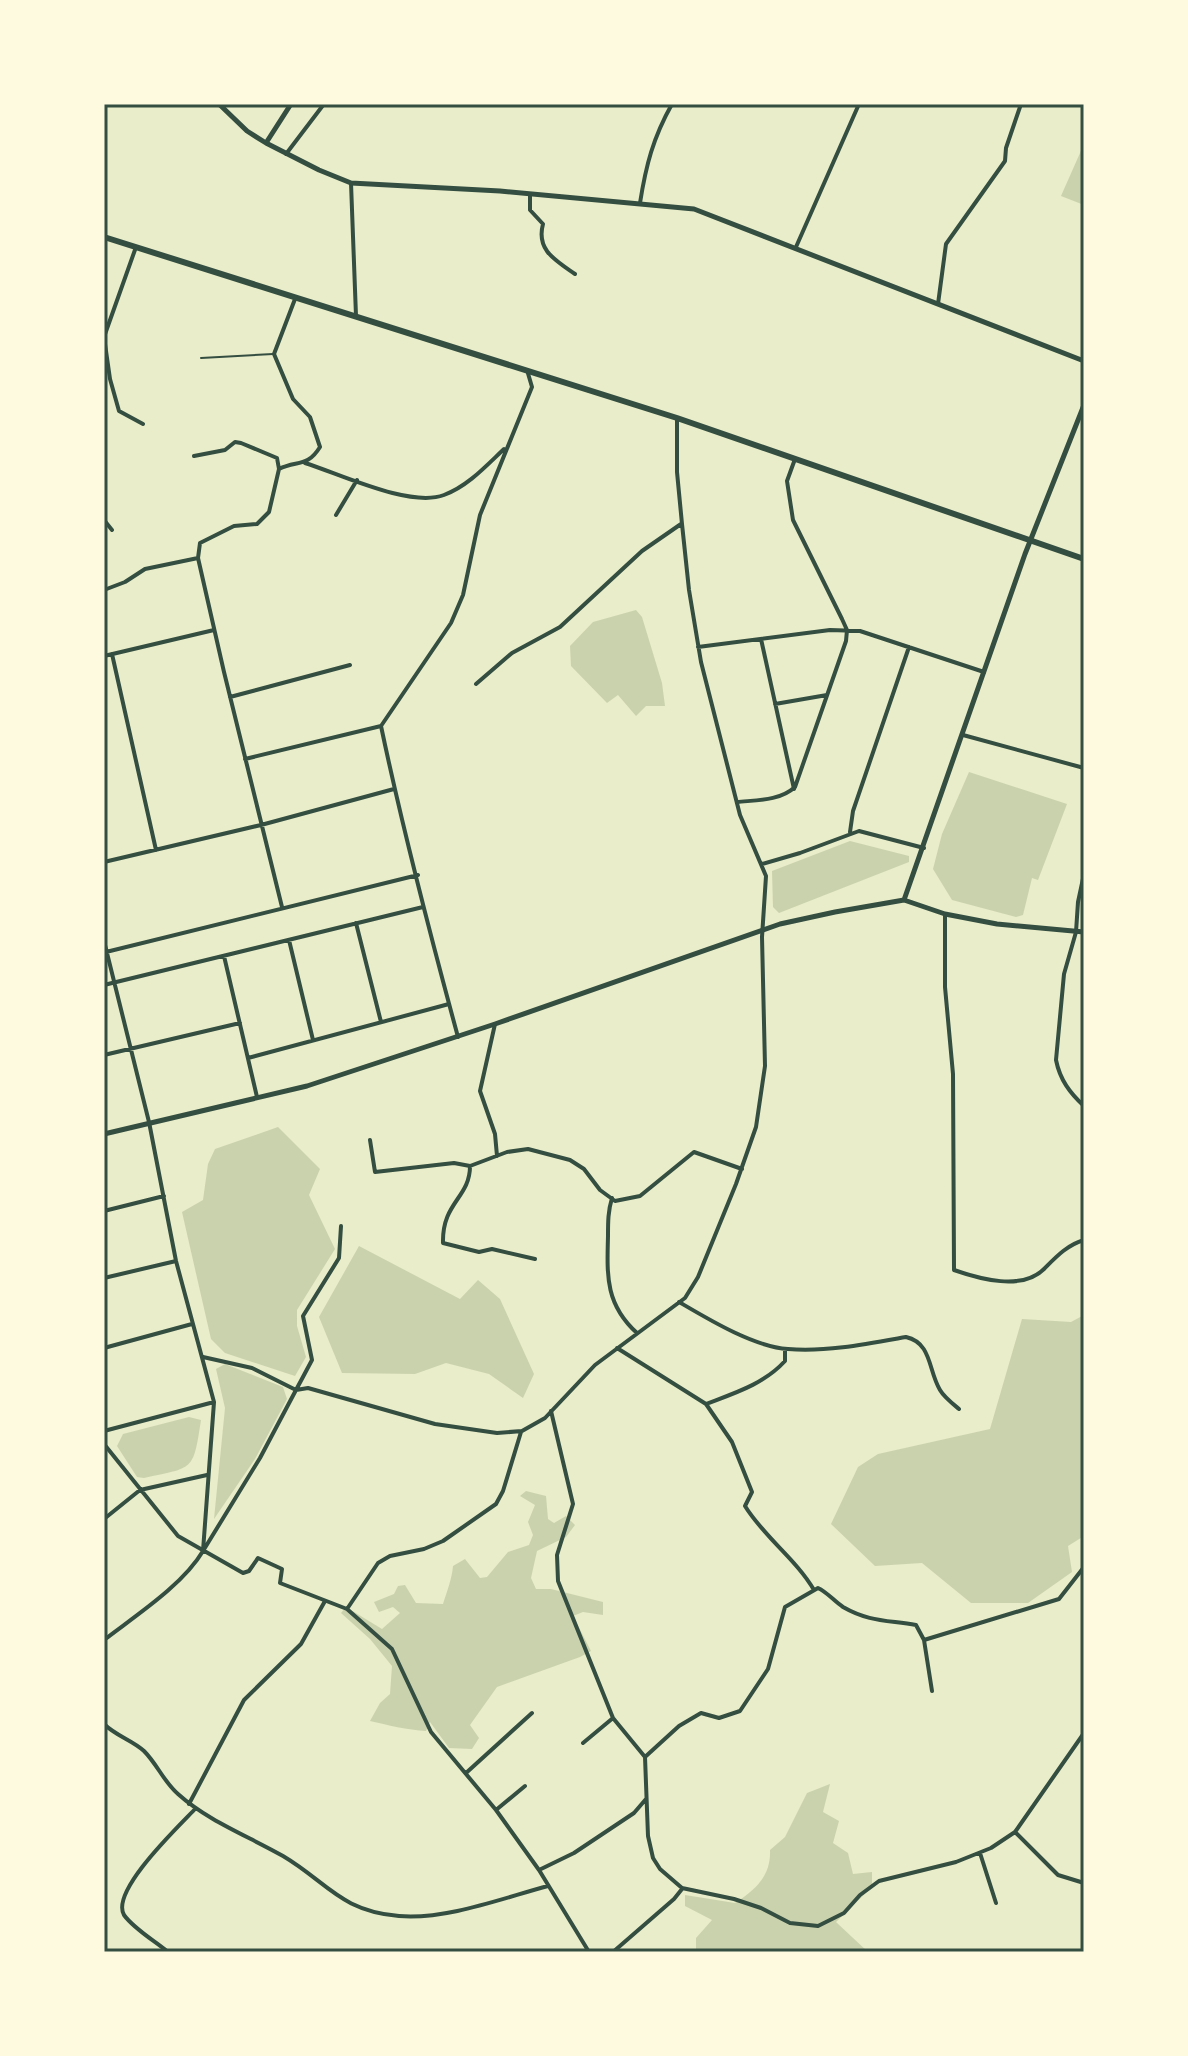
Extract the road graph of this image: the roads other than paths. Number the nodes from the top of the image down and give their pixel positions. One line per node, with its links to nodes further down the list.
1 (219, 104): 7 (street)
2 (291, 104): 7 (street)
3 (324, 104): 8 (street)
4 (672, 104): 11 (street)
5 (859, 104): 14 (street)
6 (1021, 104): 17 (street)
7 (266, 143): 8 (street)
8 (286, 154): 9 (street)
9 (351, 183): 10 (street); 18 (street)
10 (530, 193): 11 (street); 15 (street)
11 (640, 203): 14 (street)
12 (104, 237): 13 (main road)
13 (136, 247): 16 (main road); 23 (street)
14 (796, 247): 17 (street)
15 (575, 274)
16 (295, 299): 18 (main road); 19 (street)
17 (938, 304): 21 (street)
18 (356, 318): 22 (main road)
19 (274, 354): 20 (lane); 30 (street)
20 (201, 358)
21 (1084, 361)
22 (526, 370): 25 (main road); 27 (street)
23 (107, 380): 26 (street)
24 (1084, 405): 37 (street)
25 (677, 418): 29 (main road); 35 (street)
26 (143, 424)
27 (507, 447): 32 (street); 54 (street)
28 (194, 456): 31 (street)
29 (795, 458): 37 (main road); 42 (street)
30 (305, 463): 31 (street); 32 (street)
31 (279, 469): 38 (street)
32 (357, 480): 33 (street)
33 (336, 515)
34 (104, 520): 36 (street)
35 (682, 524): 44 (street); 50 (street)
36 (112, 530)
37 (1030, 540): 39 (main road); 49 (street)
38 (198, 558): 40 (street); 41 (street)
39 (1084, 559)
40 (104, 590)
41 (214, 630): 46 (street); 52 (street)
42 (847, 630): 43 (street); 45 (street); 51 (street)
43 (761, 639): 44 (street); 53 (street)
44 (698, 647): 60 (street)
45 (909, 647): 49 (street); 62 (street)
46 (112, 654): 47 (street); 64 (street)
47 (104, 656)
48 (350, 665): 52 (street)
49 (984, 672): 55 (street)
50 (476, 684)
51 (827, 695): 53 (street); 59 (street)
52 (230, 697): 56 (street)
53 (775, 704): 59 (street)
54 (381, 726): 56 (street); 58 (street)
55 (963, 735): 57 (street); 63 (street)
56 (245, 759): 61 (street)
57 (1084, 768)
58 (394, 789): 61 (street); 68 (street)
59 (794, 789): 60 (street)
60 (737, 802): 66 (street)
61 (261, 825): 64 (street); 70 (street)
62 (850, 832): 63 (street); 66 (street)
63 (924, 848): 69 (street)
64 (156, 850): 65 (street)
65 (104, 862)
66 (762, 864): 74 (street)
67 (1084, 874): 75 (street)
68 (418, 875): 70 (street); 71 (street)
69 (904, 900): 72 (street); 74 (street)
70 (282, 907): 79 (street)
71 (423, 907): 73 (street); 83 (street)
72 (945, 914): 75 (street); 104 (street)
73 (356, 923): 77 (street); 84 (street)
74 (763, 931): 86 (street); 99 (street)
75 (1076, 932): 76 (street); 93 (street)
76 (1084, 932)
77 (289, 940): 80 (street); 88 (street)
78 (104, 941): 79 (street)
79 (105, 952): 81 (street)
80 (224, 956): 81 (street); 85 (street)
81 (113, 983): 82 (street); 89 (street)
82 (104, 985)
83 (449, 1004): 84 (street); 87 (street)
84 (381, 1022): 88 (street)
85 (240, 1023): 89 (street); 91 (street)
86 (495, 1024): 87 (street); 97 (street)
87 (458, 1037): 92 (street)
88 (313, 1040): 91 (street)
89 (130, 1049): 90 (street); 94 (street)
90 (104, 1055)
91 (248, 1058): 92 (street)
92 (257, 1097): 94 (street)
93 (1084, 1106)
94 (149, 1122): 95 (street); 100 (street)
95 (104, 1134)
96 (370, 1140): 98 (street)
97 (497, 1156): 98 (street); 101 (street)
98 (470, 1166): 105 (street)
99 (742, 1169): 101 (street); 108 (street)
100 (164, 1196): 102 (street); 106 (street)
101 (612, 1198): 110 (street)
102 (104, 1211)
103 (341, 1226): 115 (street)
104 (1084, 1240)
105 (535, 1259)
106 (176, 1261): 107 (street); 109 (street)
107 (104, 1278)
108 (679, 1302): 110 (street); 113 (street)
109 (192, 1324): 111 (street); 114 (street)
110 (637, 1333): 112 (street)
111 (104, 1348)
112 (617, 1348): 117 (street); 119 (street)
113 (785, 1349): 117 (street); 118 (street)
114 (203, 1357): 115 (street); 116 (street)
115 (296, 1390): 121 (street); 126 (street)
116 (214, 1402): 120 (street); 123 (street)
117 (706, 1404): 128 (street)
118 (959, 1409)
119 (551, 1411): 121 (street); 135 (street)
120 (104, 1431)
121 (522, 1431): 130 (street)
122 (104, 1444): 124 (street)
123 (207, 1475): 124 (street); 126 (street)
124 (140, 1490): 125 (street); 126 (street)
125 (104, 1519)
126 (203, 1551): 129 (street); 131 (street)
127 (1084, 1567): 132 (street)
128 (814, 1590): 132 (street); 139 (street)
129 (325, 1601): 130 (street); 143 (street)
130 (347, 1609): 140 (street)
131 (104, 1640)
132 (924, 1640): 133 (street)
133 (932, 1691)
134 (532, 1713): 140 (street)
135 (613, 1718): 138 (street); 139 (street)
136 (104, 1724): 143 (street)
137 (1084, 1733): 146 (street)
138 (583, 1743)
139 (645, 1757): 142 (street)
140 (466, 1773): 145 (street)
141 (525, 1786): 145 (street)
142 (647, 1798): 148 (street); 151 (street)
143 (189, 1804): 144 (street)
144 (196, 1808): 150 (street); 153 (street)
145 (496, 1810): 148 (street)
146 (1015, 1832): 147 (street); 149 (street)
147 (980, 1853): 151 (street); 152 (street)
148 (539, 1870): 150 (street)
149 (1084, 1883)
150 (548, 1886): 154 (street)
151 (682, 1888): 155 (street)
152 (996, 1903)
153 (168, 1952)
154 (589, 1952)
155 (613, 1952)

